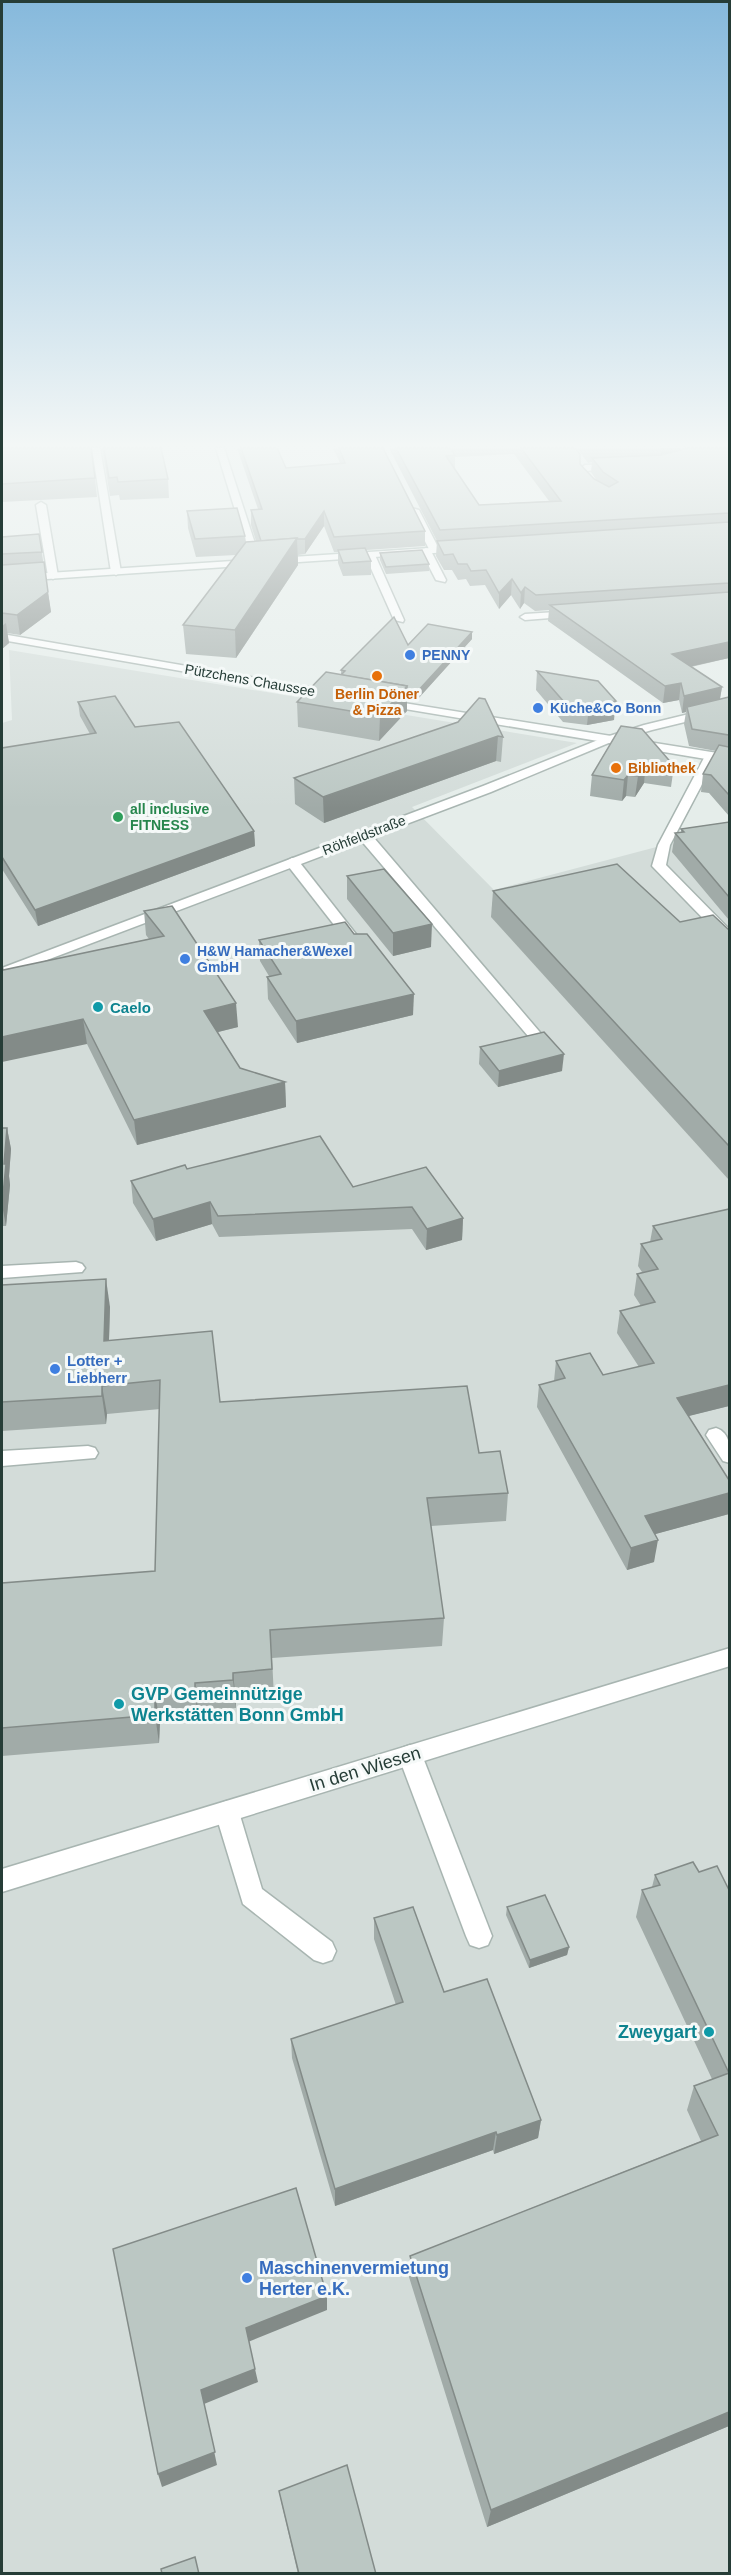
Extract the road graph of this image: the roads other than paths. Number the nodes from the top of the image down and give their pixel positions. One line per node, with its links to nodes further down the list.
1 (52, 568): 7 (street)
2 (115, 568): 6 (street)
3 (170, 568): 6 (street)
4 (376, 568): 12 (street)
5 (437, 568): 9 (street)
6 (116, 572): 7 (street)
7 (53, 576): 8 (street)
8 (2, 579)
9 (441, 579)
10 (582, 613): 11 (street)
11 (525, 617)
12 (399, 620)
13 (2, 637): 14 (street, Pützchens Chaussee)
14 (339, 695)
15 (373, 700): 17 (street)
16 (729, 707): 17 (street, Röhfeldstraße)
17 (607, 740): 18 (street); 20 (street, Röhfeldstraße)
18 (711, 756): 19 (street); 22 (street)
19 (729, 759)
20 (364, 835): 21 (street, Röhfeldstraße); 25 (street)
21 (292, 862): 23 (street); 24 (street, Röhfeldstraße)
22 (729, 938)
23 (362, 951)
24 (2, 973)
25 (539, 1040)
26 (76, 1268): 27 (street)
27 (2, 1272)
28 (716, 1435): 30 (street)
29 (88, 1453): 31 (street)
30 (729, 1456)
31 (2, 1459)
32 (729, 1657): 33 (street, In den Wiesen)
33 (410, 1755): 34 (street, In den Wiesen); 36 (street)
34 (227, 1812): 35 (street, In den Wiesen); 37 (street)
35 (2, 1881)
36 (479, 1936)
37 (323, 1952)

